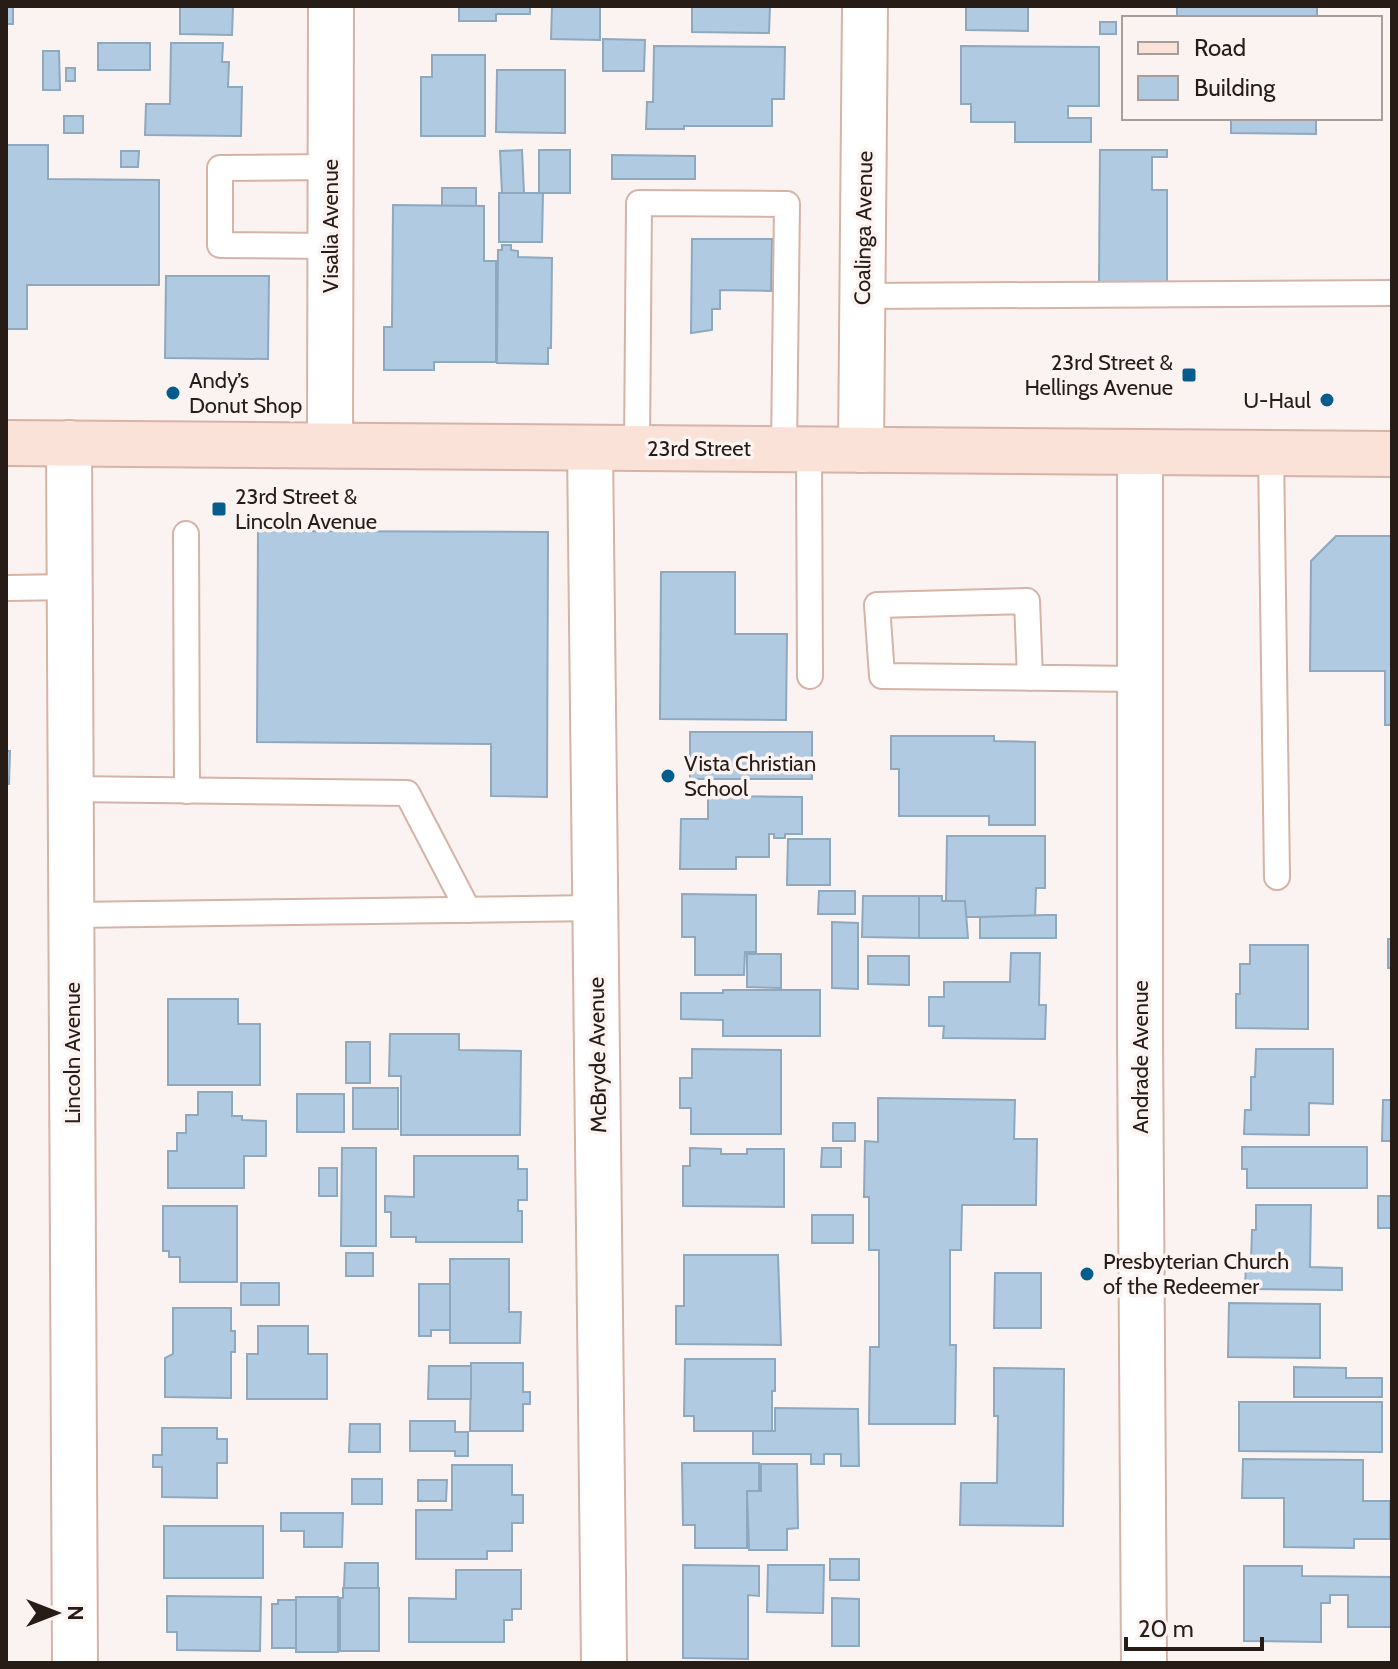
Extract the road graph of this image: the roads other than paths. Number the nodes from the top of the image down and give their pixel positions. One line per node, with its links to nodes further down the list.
1 (331, 6): 3 (street, Visalia Avenue)
2 (865, 6): 6 (street, Coalinga Avenue)
3 (330, 167): 4 (street, Visalia Avenue); 4 (lane)
4 (330, 246): 9 (street, Visalia Avenue)
5 (1392, 293): 6 (lane)
6 (863, 296): 13 (street, Coalinga Avenue)
7 (6, 443): 8 (main road, 23rd Street)
8 (69, 443): 9 (main road, 23rd Street); 18 (street, Lincoln Avenue)
9 (330, 445): 10 (main road, 23rd Street)
10 (590, 448): 11 (main road, 23rd Street); 26 (street, McBryde Avenue)
11 (637, 448): 12 (main road, 23rd Street); 12 (lane)
12 (796, 449): 13 (main road, 23rd Street); 20 (lane)
13 (861, 450): 14 (main road, 23rd Street)
14 (1140, 452): 15 (main road, 23rd Street); 22 (street, Andrade Avenue)
15 (1271, 453): 16 (main road, 23rd Street); 25 (lane)
16 (1392, 454)
17 (186, 534): 24 (lane)
18 (70, 587): 19 (lane); 23 (street, Lincoln Avenue)
19 (6, 588)
20 (810, 676)
21 (1030, 678): 21 (lane); 22 (lane)
22 (1139, 679): 31 (street, Andrade Avenue)
23 (70, 789): 24 (lane); 28 (street, Lincoln Avenue)
24 (187, 791): 27 (lane)
25 (1277, 877)
26 (595, 908): 27 (lane); 30 (street, McBryde Avenue)
27 (468, 910): 28 (lane)
28 (71, 915): 29 (street, Lincoln Avenue)
29 (75, 1663)
30 (604, 1663)
31 (1144, 1663)

